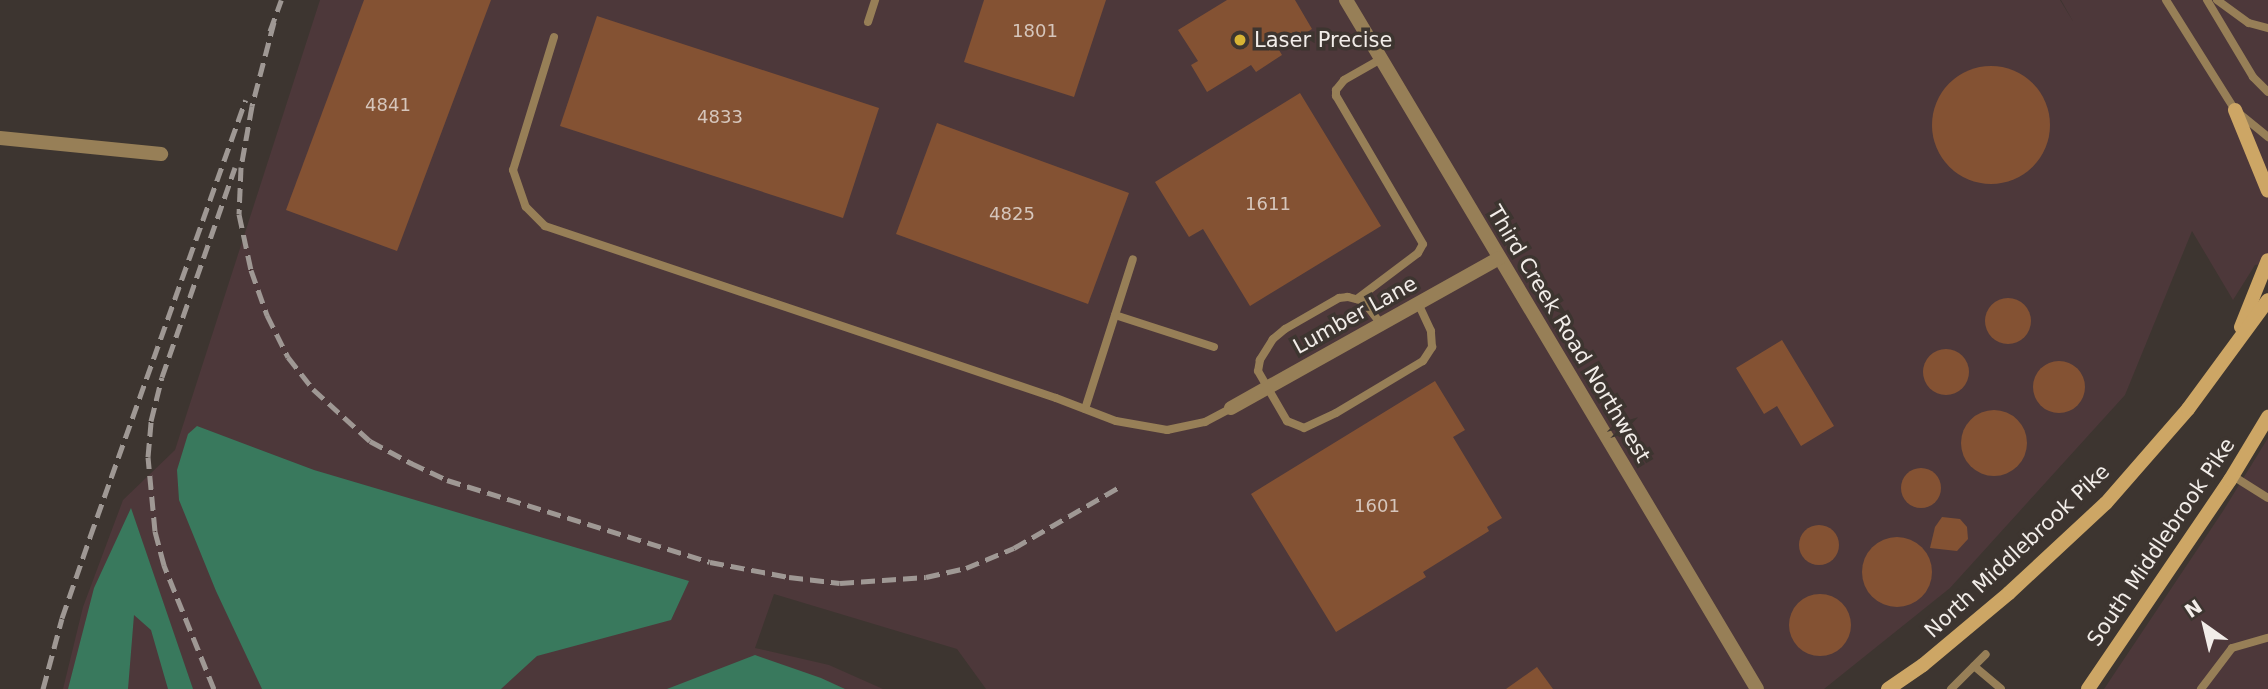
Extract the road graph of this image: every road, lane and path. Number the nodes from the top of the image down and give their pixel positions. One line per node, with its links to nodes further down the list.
1 (875, 0): 6 (lane)
2 (1346, 0): 9 (street, Third Creek Road Northwest)
3 (2166, 0): 11 (lane)
4 (2207, 0): 10 (lane)
5 (2217, 0): 7 (lane)
6 (868, 22)
7 (2268, 28)
8 (554, 37): 28 (lane)
9 (1381, 59): 17 (street, Third Creek Road Northwest); 19 (lane)
10 (2268, 92)
11 (2235, 110): 12 (lane); 15 (main road)
12 (2268, 136)
13 (0, 138): 14 (street)
14 (161, 154)
15 (2268, 191)
16 (1133, 258): 22 (lane)
17 (1499, 258): 21 (street, Lumber Lane); 35 (street, Third Creek Road Northwest)
18 (2268, 260): 25 (main road)
19 (1357, 299): 23 (lane); 26 (lane)
20 (2268, 300): 25 (main road, North Middlebrook Pike)
21 (1418, 303): 23 (street, Lumber Lane); 26 (lane)
22 (1115, 315): 24 (lane); 28 (lane)
23 (1381, 324): 26 (street, Lumber Lane)
24 (1214, 347)
25 (2229, 354): 36 (main road, North Middlebrook Pike)
26 (1266, 388): 27 (street, Lumber Lane)
27 (1231, 408): 28 (lane)
28 (1085, 409)
29 (2268, 417): 30 (main road, South Middlebrook Pike)
30 (2233, 476): 31 (lane); 39 (main road, South Middlebrook Pike)
31 (2268, 498)
32 (2268, 638): 40 (lane)
33 (1986, 654): 34 (lane)
34 (1974, 666): 37 (lane); 38 (lane)
35 (1757, 689)
36 (1888, 689)
37 (1951, 689)
38 (2001, 689)
39 (2088, 689)
40 (2201, 689)

